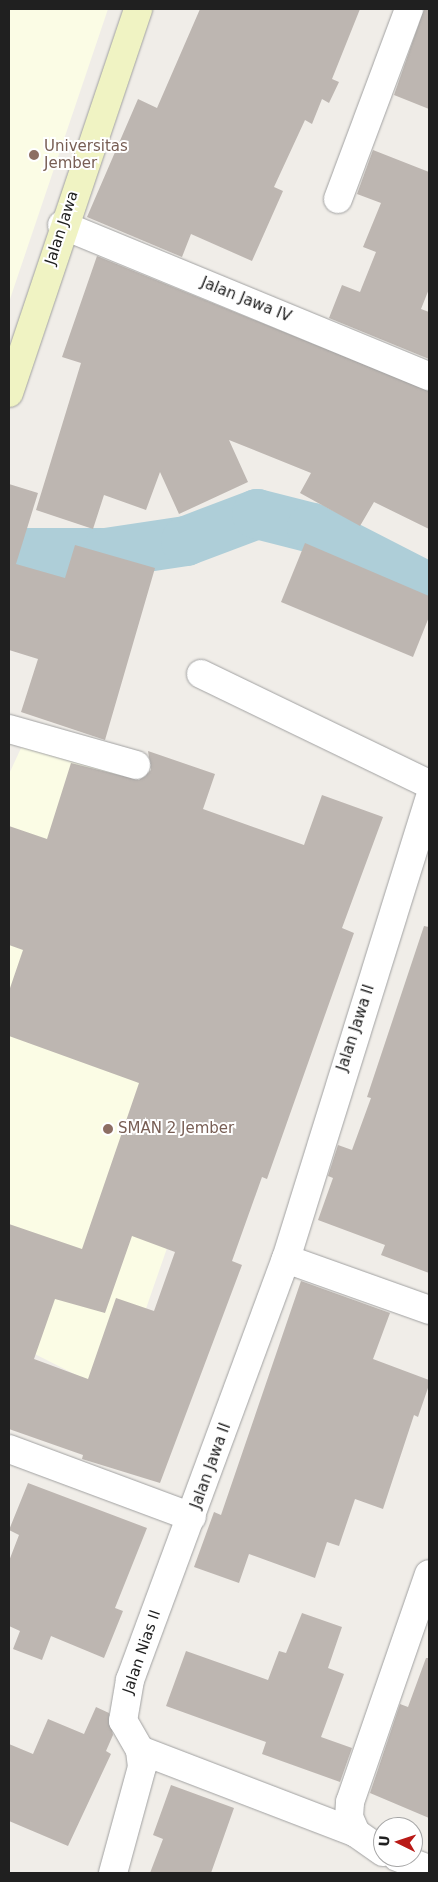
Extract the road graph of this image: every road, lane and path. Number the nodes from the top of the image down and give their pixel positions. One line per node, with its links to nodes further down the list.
1 (138, 9): 4 (main road, Jalan Jawa)
2 (408, 9): 3 (street)
3 (338, 200)
4 (62, 225): 5 (street, Jalan Jawa IV); 6 (main road, Jalan Jawa)
5 (429, 376)
6 (9, 393)
7 (201, 674): 10 (street)
8 (9, 729): 9 (street)
9 (136, 765)
10 (429, 784)
11 (429, 799): 12 (street, Jalan Jawa II)
12 (286, 1259): 13 (street); 15 (street, Jalan Jawa II)
13 (429, 1310)
14 (9, 1449): 15 (street, Jalan Jawa II)
15 (192, 1517): 17 (street, Jalan Nias II)
16 (429, 1574): 18 (street)
17 (140, 1750): 18 (street); 20 (street)
18 (356, 1833): 19 (street)
19 (373, 1845)
20 (113, 1873)

